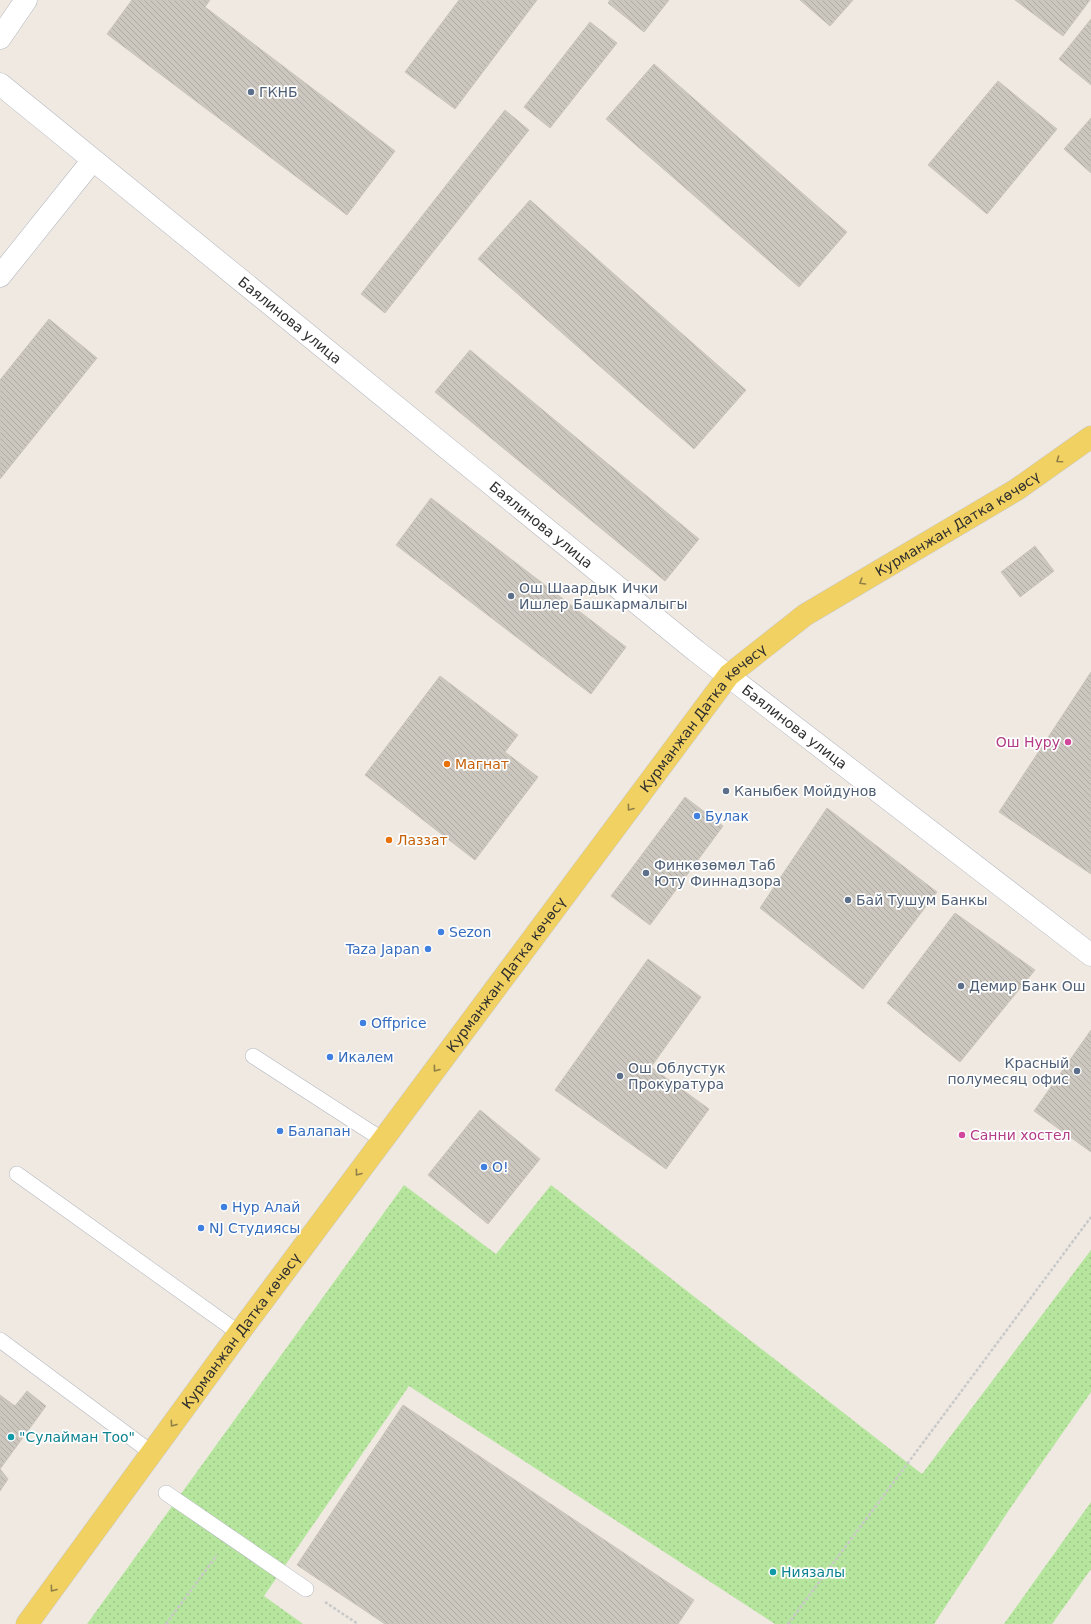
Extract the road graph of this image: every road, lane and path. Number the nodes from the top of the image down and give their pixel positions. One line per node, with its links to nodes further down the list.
1 (26, 0): 2 (street)
2 (0, 38)
3 (0, 84): 4 (street, Баялинова улица)
4 (92, 161): 5 (street); 7 (street, Баялинова улица)
5 (0, 276)
6 (1091, 437): 7 (main road, Курманжан Датка көчөсү, one-way to 7)
7 (729, 676): 8 (street, Баялинова улица); 10 (main road, Курманжан Датка көчөсү, one-way to 10)
8 (1091, 955)
9 (253, 1056): 10 (lane)
10 (383, 1140): 13 (main road, Курманжан Датка көчөсү, one-way to 13)
11 (17, 1174): 13 (lane)
12 (1091, 1217): 22 (path)
13 (239, 1333): 15 (main road, Курманжан Датка көчөсү, one-way to 15)
14 (0, 1340): 15 (lane)
15 (152, 1453): 19 (main road, Курманжан Датка көчөсү, one-way to 19)
16 (166, 1493): 17 (lane)
17 (230, 1537): 18 (lane); 20 (path)
18 (306, 1589): 21 (path)
19 (27, 1624)
20 (166, 1624)
21 (358, 1624)
22 (788, 1624)

